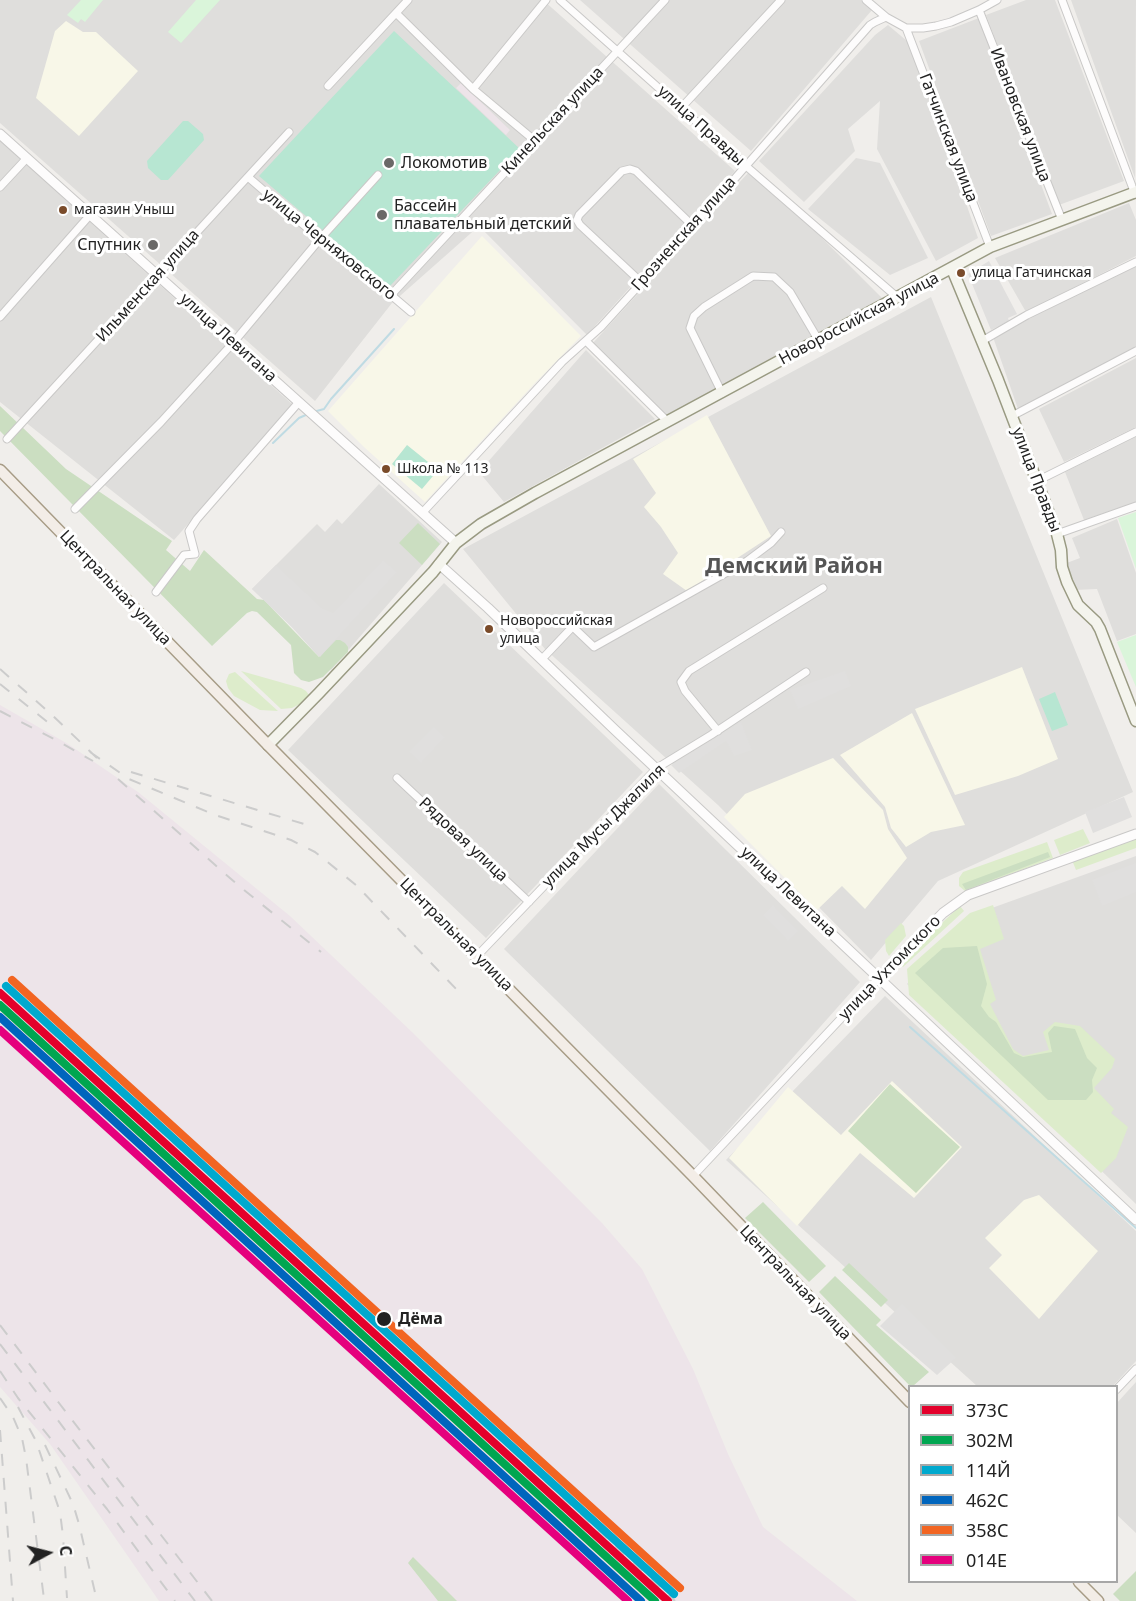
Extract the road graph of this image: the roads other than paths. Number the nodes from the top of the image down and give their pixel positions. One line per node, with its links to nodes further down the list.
1 (408, 0): 10 (street)
2 (546, 0): 15 (street)
3 (560, 0): 13 (street, улица Правды)
4 (665, 0): 13 (street, Кинельская улица)
5 (781, 0): 16 (street)
6 (866, 0): 11 (street)
7 (997, 0): 9 (street)
8 (1062, 0): 25 (street)
9 (979, 10): 12 (street); 27 (street, Ивановская улица)
10 (396, 13): 14 (street); 15 (street)
11 (886, 17): 12 (street); 21 (street, Грозненская улица)
12 (906, 28): 30 (street, Гатчинская улица)
13 (618, 52): 16 (street, улица Правды); 19 (street, Кинельская улица)
14 (328, 86)
15 (473, 89): 19 (street)
16 (681, 108): 21 (street, улица Правды)
17 (289, 132): 23 (street, Ильменская улица)
18 (0, 134): 20 (street, улица Левитана)
19 (534, 140): 35 (street, Кинельская улица)
20 (27, 158): 24 (street); 26 (street, улица Левитана)
21 (746, 166): 28 (street, Грозненская улица); 36 (street, улица Правды)
22 (378, 175): 29 (street)
23 (248, 177): 29 (street, улица Черняховского); 33 (street, Ильменская улица)
24 (0, 187)
25 (1136, 194): 27 (main road, Новороссийская улица)
26 (90, 215): 33 (street, улица Левитана); 38 (street)
27 (1062, 220): 30 (main road, Новороссийская улица)
28 (693, 226): 34 (street, Грозненская улица); 34 (street)
29 (320, 239): 35 (street, улица Черняховского); 42 (street)
30 (990, 247): 32 (main road, Новороссийская улица)
31 (1136, 262): 41 (street)
32 (952, 269): 36 (main road, Новороссийская улица); 41 (main road, улица Правды)
33 (159, 275): 42 (street, улица Левитана); 49 (street, Ильменская улица)
34 (641, 282): 39 (street, Грозненская улица)
35 (391, 295): 37 (street, улица Черняховского)
36 (898, 298): 40 (main road, Новороссийская улица)
37 (411, 312)
38 (0, 317)
39 (586, 341): 47 (street); 54 (street, Грозненская улица)
40 (819, 341): 44 (main road, Новороссийская улица); 44 (street)
41 (982, 341): 46 (main road, улица Правды)
42 (233, 343): 45 (street, улица Левитана); 53 (street)
43 (1136, 351): 46 (street)
44 (722, 393): 47 (main road, Новороссийская улица)
45 (299, 402): 54 (street, улица Левитана); 60 (street)
46 (1012, 416): 51 (main road, улица Правды)
47 (668, 422): 57 (main road, Новороссийская улица)
48 (1136, 432): 51 (street)
49 (7, 439)
50 (0, 470): 67 (main road, Центральная улица)
51 (1037, 481): 56 (main road, улица Правды)
52 (1136, 506): 56 (street)
53 (75, 508)
54 (423, 512): 57 (street, улица Левитана)
55 (781, 532): 62 (street)
56 (1057, 534): 65 (main road, улица Правды)
57 (456, 543): 58 (main road, Новороссийская улица)
58 (439, 564): 63 (street, улица Левитана); 67 (main road, Новороссийская улица)
59 (824, 588): 66 (street)
60 (156, 592)
61 (579, 620): 62 (street)
62 (573, 627): 63 (street)
63 (542, 659): 68 (street, улица Левитана)
64 (806, 672): 66 (street, улица Мусы Джалиля)
65 (1136, 721)
66 (718, 730): 68 (street, улица Мусы Джалиля)
67 (268, 745): 72 (main road, Центральная улица)
68 (657, 768): 71 (street, улица Мусы Джалиля); 73 (street, улица Левитана)
69 (396, 778): 71 (street, Рядовая улица)
70 (1136, 834): 73 (street, улица Ухтомского)
71 (529, 902): 72 (street, улица Мусы Джалиля)
72 (477, 956): 74 (main road, Центральная улица)
73 (879, 978): 74 (street, улица Ухтомского); 75 (street, улица Левитана)
74 (693, 1176): 78 (main road, Центральная улица)
75 (1136, 1220)
76 (1136, 1369): 77 (street)
77 (1118, 1388)
78 (908, 1401)
79 (1082, 1583): 80 (main road)
80 (1098, 1601)

